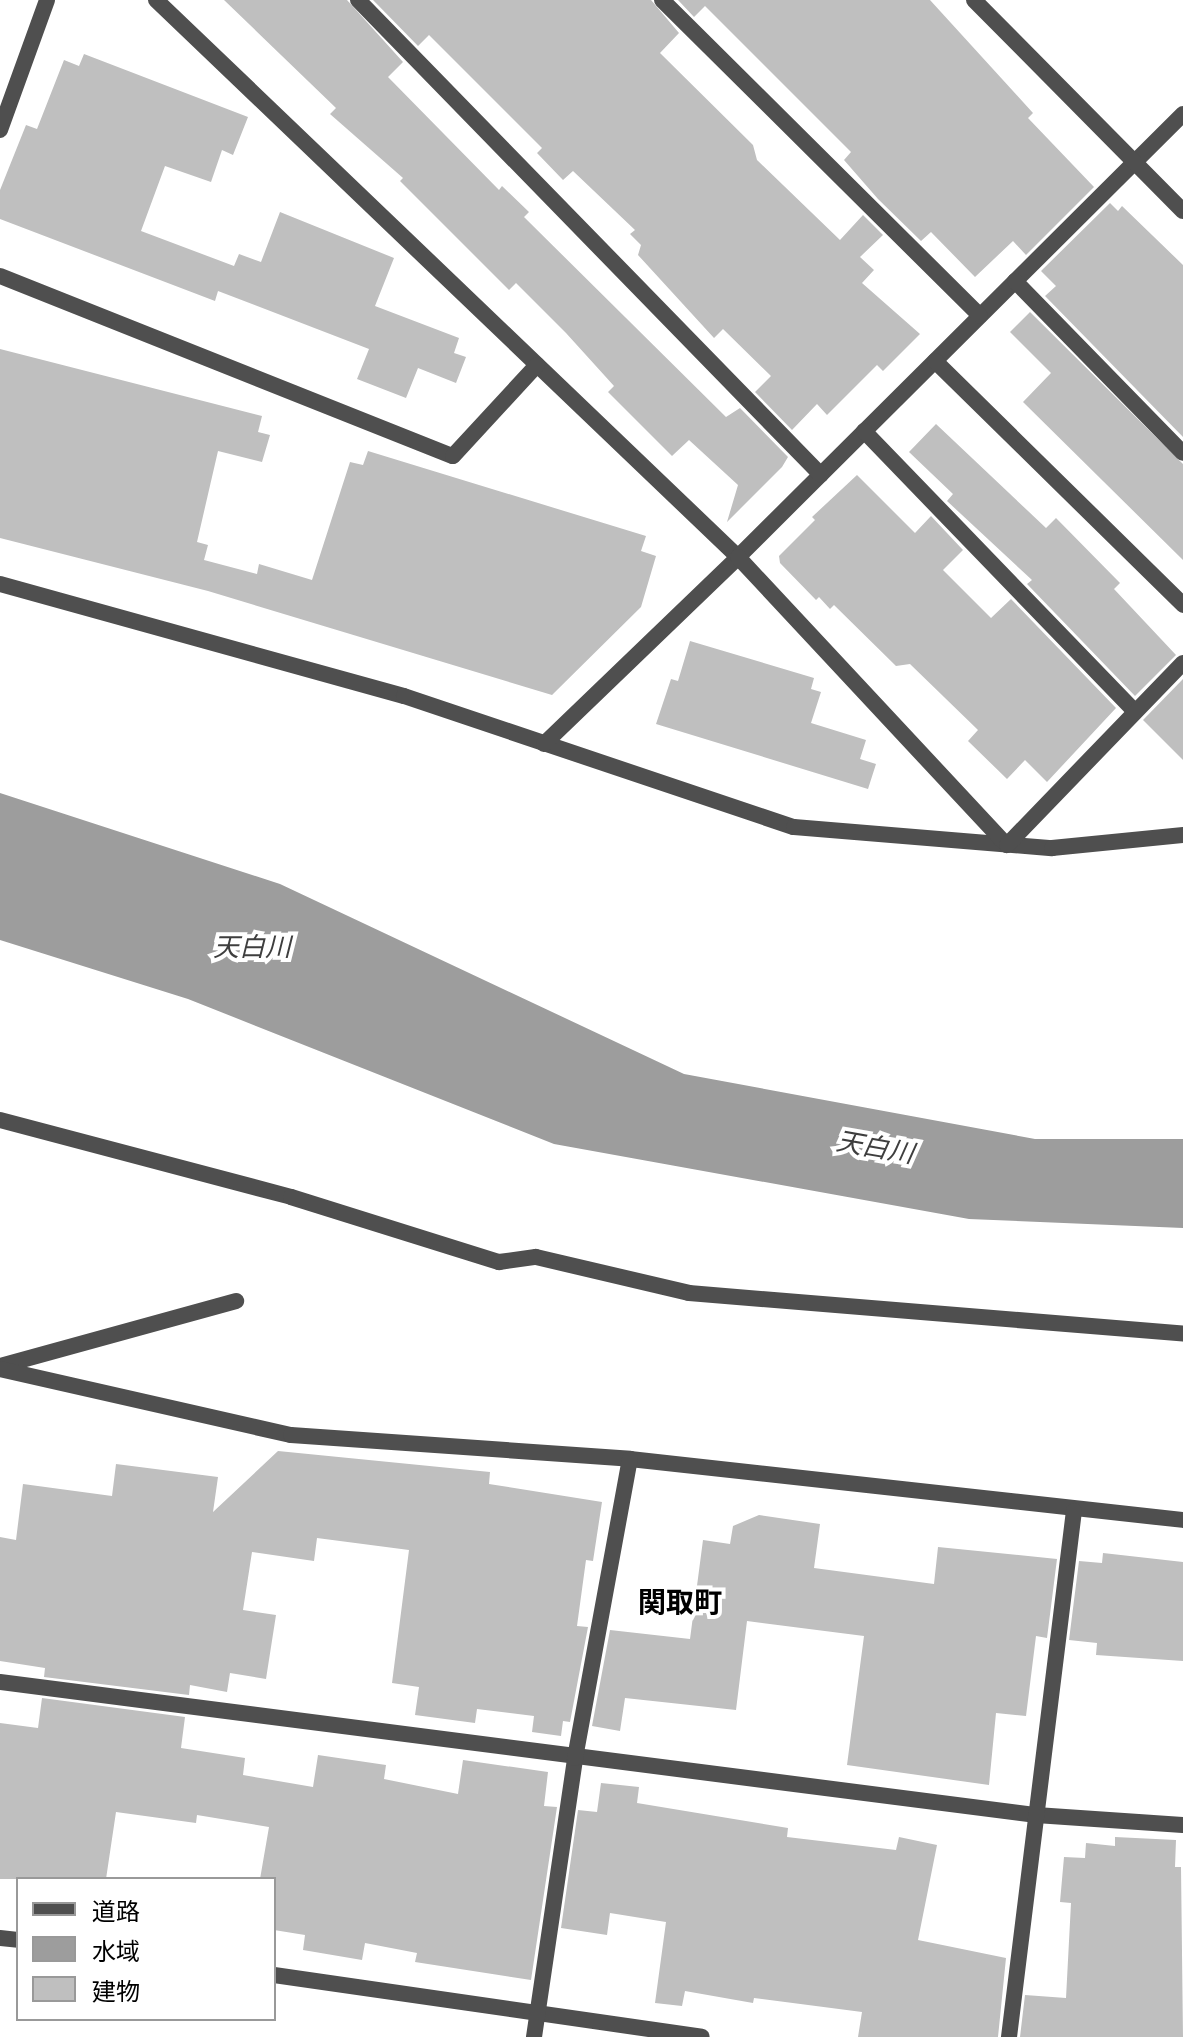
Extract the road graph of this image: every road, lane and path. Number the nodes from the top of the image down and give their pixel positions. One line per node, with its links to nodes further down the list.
1 (47, 0): 7 (street)
2 (156, 0): 14 (street)
3 (358, 0): 17 (street)
4 (662, 0): 12 (street)
5 (974, 0): 8 (street)
6 (1183, 114): 8 (street)
7 (0, 130)
8 (1134, 162): 9 (street); 11 (street)
9 (1183, 211)
10 (0, 276): 14 (street)
11 (1015, 281): 12 (street); 16 (street)
12 (980, 316): 13 (street)
13 (935, 361): 15 (street); 20 (street)
14 (537, 365): 18 (street)
15 (864, 431): 17 (street); 22 (street)
16 (1183, 453)
17 (821, 475): 18 (street)
18 (738, 557): 23 (street); 25 (street)
19 (0, 584): 23 (street)
20 (1183, 605)
21 (1183, 663): 22 (street)
22 (1135, 712): 25 (street)
23 (544, 744): 25 (street)
24 (1183, 835): 25 (street)
25 (1007, 845)
26 (0, 1120): 28 (street)
27 (236, 1301): 29 (street)
28 (1183, 1334)
29 (0, 1368): 30 (street)
30 (630, 1459): 31 (street); 34 (street)
31 (1074, 1511): 32 (street); 35 (street)
32 (1183, 1520)
33 (0, 1682): 34 (street)
34 (575, 1758): 35 (street); 38 (street)
35 (1036, 1815): 36 (street); 41 (street)
36 (1183, 1825)
37 (276, 1975): 38 (street)
38 (538, 2011): 39 (street); 40 (street)
39 (534, 2037)
40 (702, 2037)
41 (1009, 2037)

